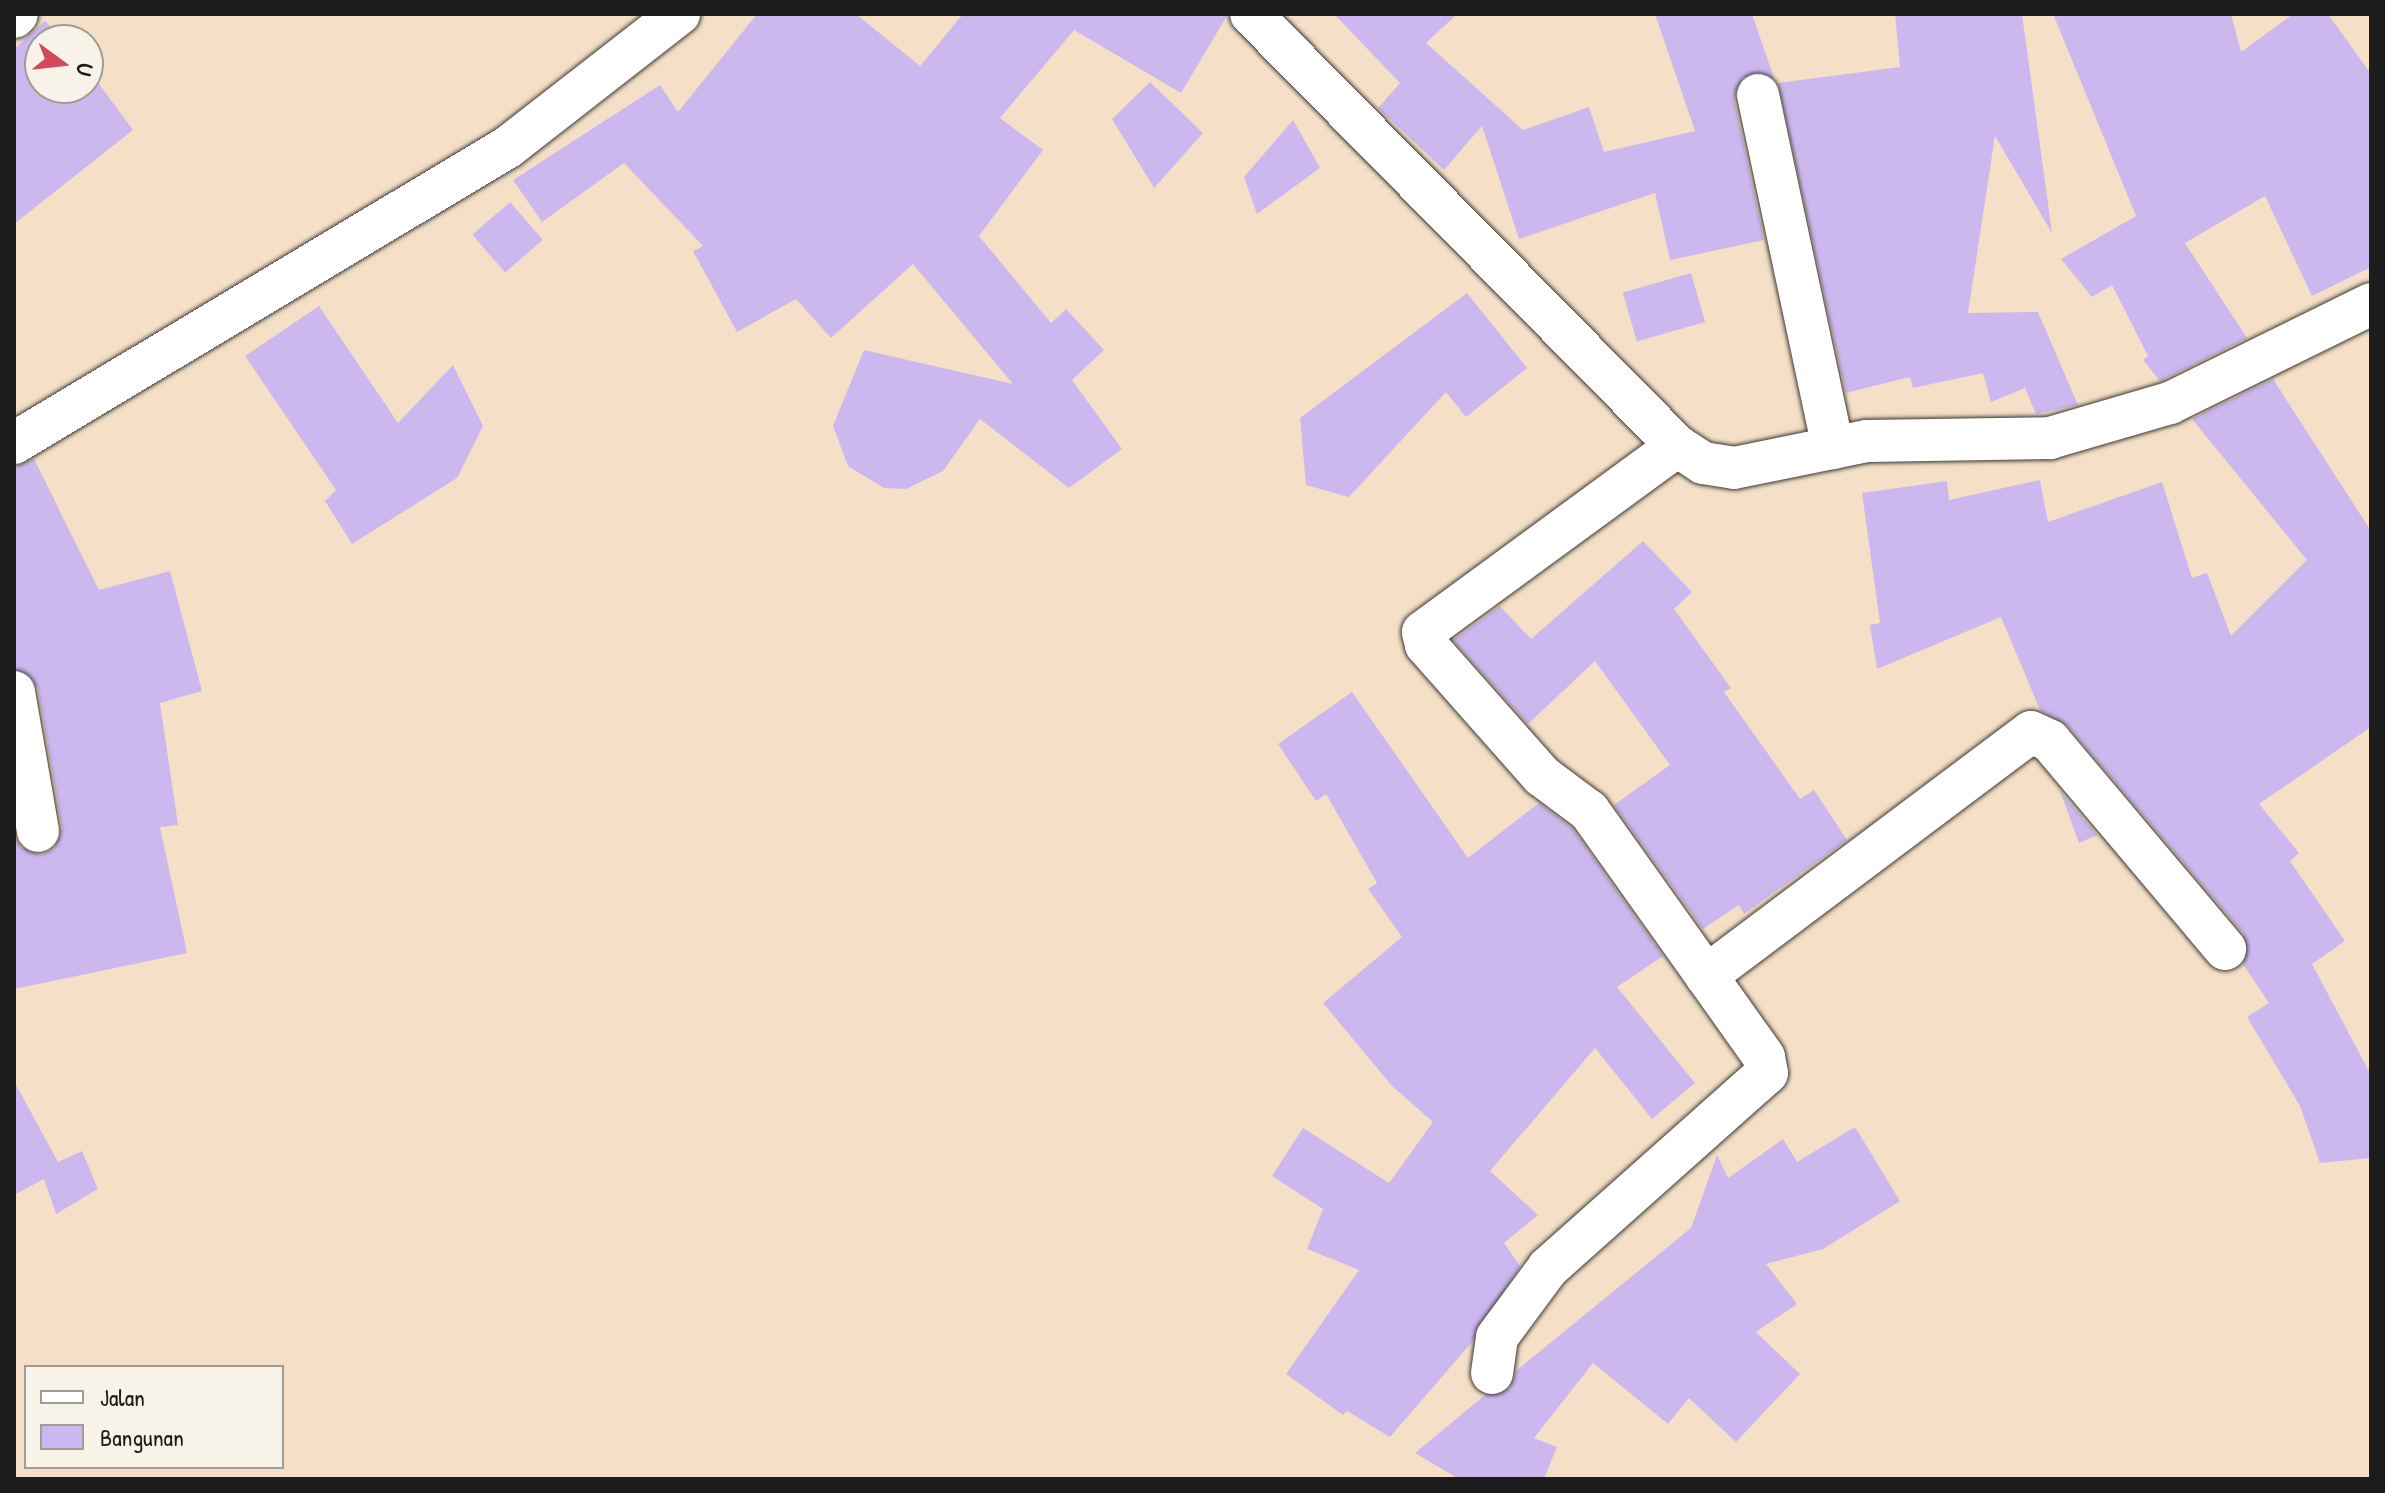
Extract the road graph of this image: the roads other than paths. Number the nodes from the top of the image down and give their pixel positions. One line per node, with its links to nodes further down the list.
1 (679, 14): 5 (street)
2 (1251, 14): 6 (street)
3 (1758, 95): 7 (street)
4 (2371, 304): 7 (street)
5 (14, 443)
6 (1677, 446): 7 (street); 11 (street)
7 (1833, 448)
8 (14, 692): 9 (street)
9 (38, 831)
10 (2225, 949): 11 (street)
11 (1706, 976): 12 (street)
12 (1492, 1373)

